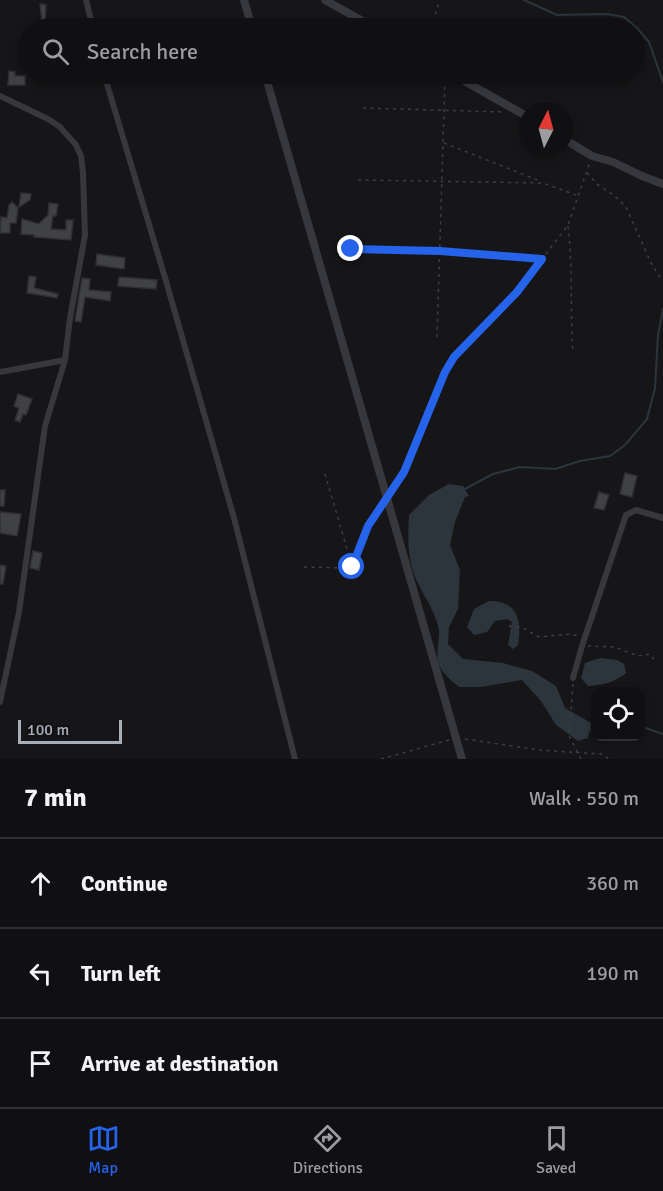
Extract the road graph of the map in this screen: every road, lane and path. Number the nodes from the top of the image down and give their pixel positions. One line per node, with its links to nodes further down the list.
1 (86, 0): 5 (street)
2 (244, 0): 6 (street)
3 (326, 0): 7 (street)
4 (439, 0): 8 (path)
5 (90, 18)
6 (249, 18)
7 (358, 18)
8 (433, 18)
9 (107, 84): 48 (street)
10 (268, 84): 37 (street)
11 (445, 84): 15 (path)
12 (470, 84): 16 (street)
13 (0, 96): 34 (street)
14 (363, 108): 15 (path)
15 (444, 110): 17 (path); 18 (path)
16 (519, 111)
17 (519, 114)
18 (443, 143): 23 (path); 24 (path)
19 (573, 144): 20 (street)
20 (592, 156): 21 (path); 25 (street)
21 (586, 173): 26 (path); 31 (path)
22 (358, 180): 23 (path)
23 (442, 181): 24 (path); 29 (path)
24 (544, 183): 26 (path)
25 (663, 184)
26 (578, 196): 27 (path)
27 (568, 225): 30 (path); 33 (path)
28 (351, 249): 29 (path)
29 (440, 251): 30 (path); 32 (path)
30 (542, 259): 37 (path)
31 (661, 279)
32 (437, 337)
33 (573, 353)
34 (65, 360): 35 (street); 45 (street)
35 (0, 372)
36 (325, 474): 40 (path)
37 (387, 500): 40 (path); 46 (street)
38 (663, 518): 42 (street)
39 (304, 567): 40 (path)
40 (352, 567)
41 (509, 626): 42 (path)
42 (583, 642): 43 (path); 44 (street)
43 (655, 661)
44 (573, 678): 47 (path)
45 (0, 699)
46 (455, 737): 47 (path); 49 (path); 50 (street)
47 (580, 754): 51 (path); 52 (path)
48 (295, 759)
49 (381, 759)
50 (462, 759)
51 (581, 759)
52 (609, 759)

